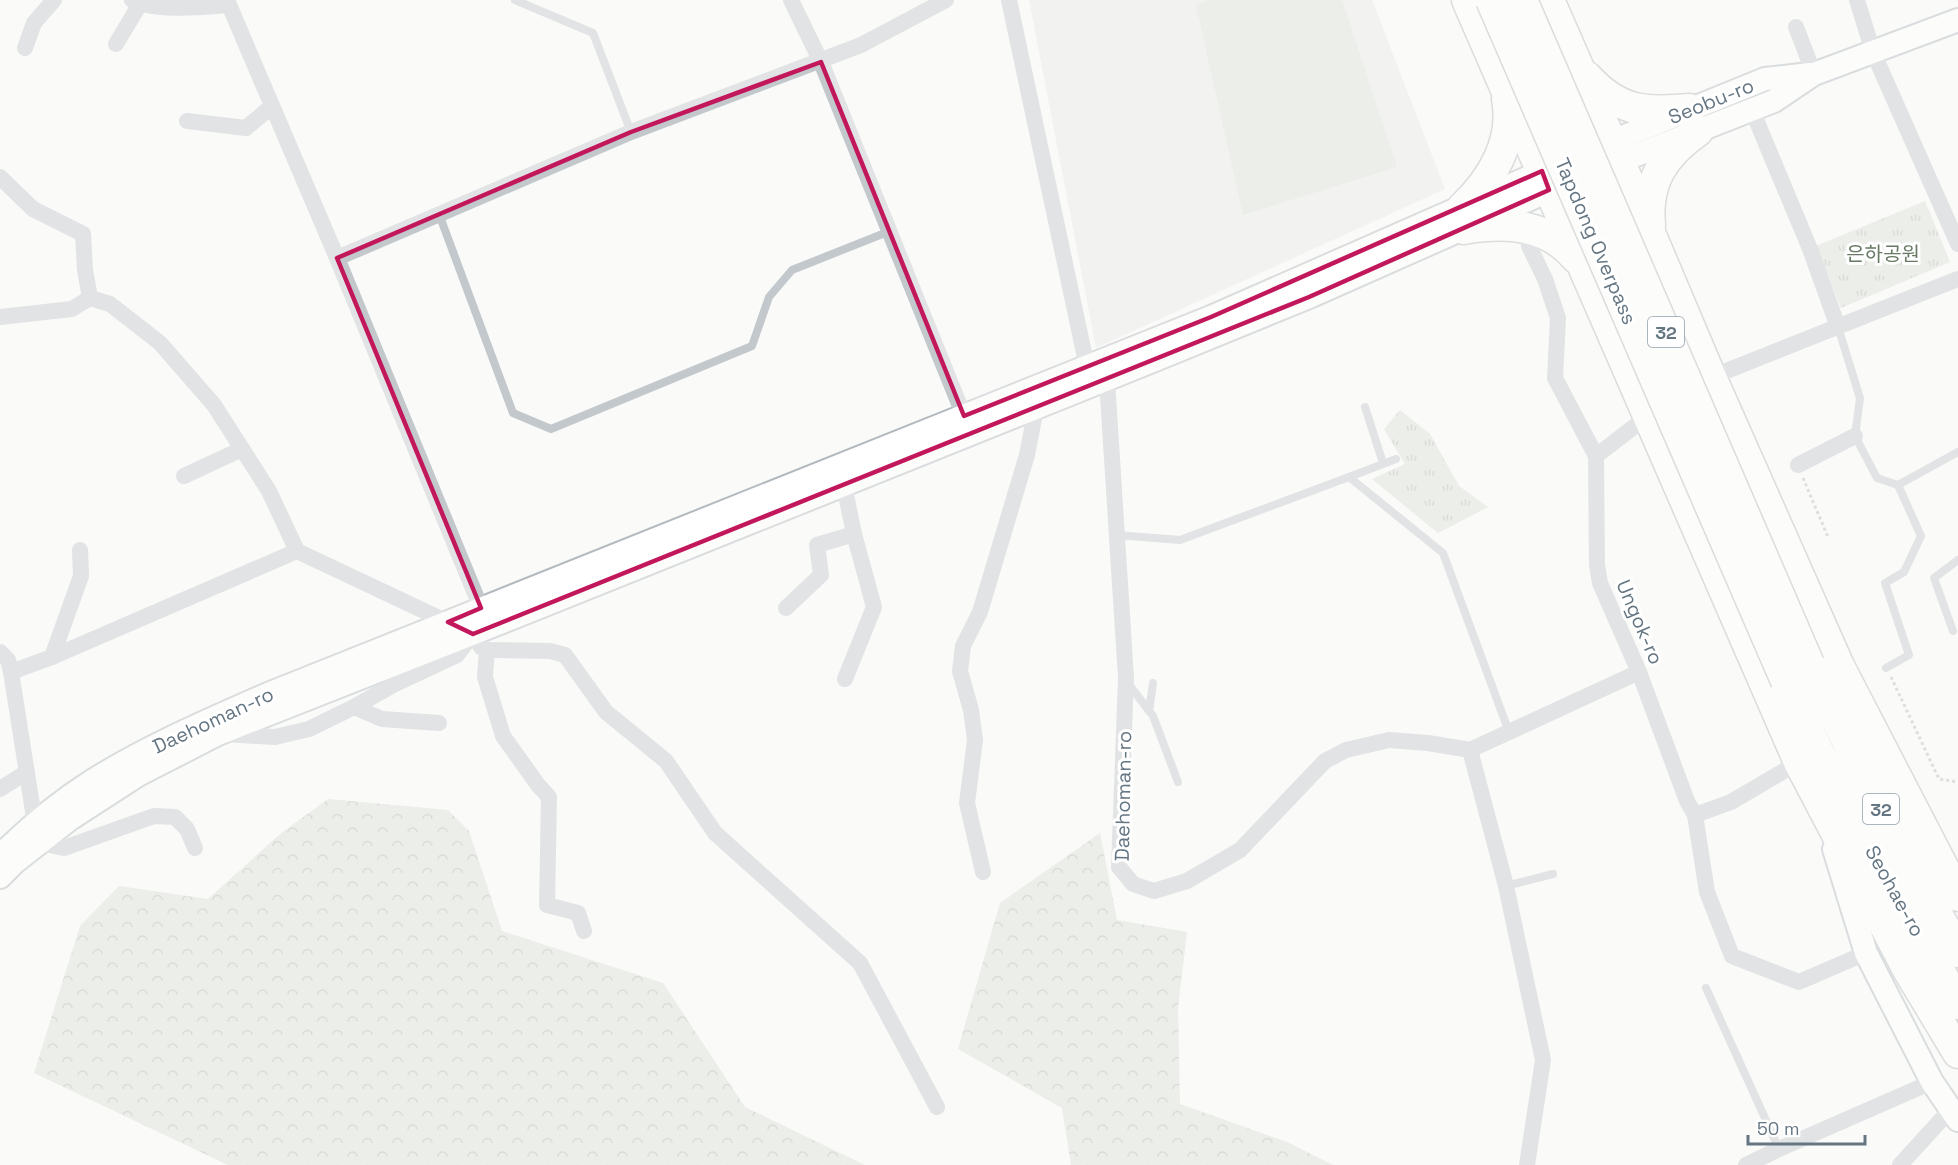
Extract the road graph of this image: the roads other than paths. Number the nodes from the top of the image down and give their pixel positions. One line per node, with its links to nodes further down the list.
1 (54, 0): 16 (street)
2 (515, 0): 26 (lane)
3 (791, 0): 18 (street)
4 (946, 0): 18 (street)
5 (1009, 0): 42 (street)
6 (1467, 0): 21 (highway)
7 (1491, 0): 75 (highway, Tapdong Overpass, bridge)
8 (1522, 0): 75 (highway, Tapdong Overpass / 32, bridge)
9 (1549, 0): 19 (highway)
10 (1857, 0): 17 (street)
11 (136, 2): 12 (street); 15 (street)
12 (228, 3): 22 (street)
13 (1958, 20): 17 (main road, Seobu-ro)
14 (1796, 27): 20 (street)
15 (117, 44)
16 (25, 48)
17 (1873, 52): 20 (main road, Seobu-ro); 35 (street)
18 (821, 62): 26 (street); 33 (street)
19 (1577, 63): 24 (highway); 27 (highway)
20 (1814, 74): 23 (main road, Seobu-ro); 24 (main road, Seobu-ro)
21 (1504, 85): 29 (highway); 31 (highway)
22 (271, 107): 25 (street); 36 (street)
23 (1752, 110): 24 (main road, Seobu-ro); 41 (street)
24 (1694, 120): 27 (main road, Seobu-ro); 34 (highway)
25 (187, 121)
26 (632, 132): 30 (street)
27 (1616, 151): 29 (main road, Seobu-ro); 34 (highway)
28 (0, 177): 39 (street)
29 (1545, 181): 31 (main road, Seobu-ro); 38 (highway)
30 (439, 214): 33 (lane); 36 (street)
31 (1463, 218): 32 (highway); 42 (main road); 44 (main road)
32 (1527, 227): 38 (highway); 52 (street, Ungok-ro)
33 (890, 231): 48 (street)
34 (1650, 234): 43 (highway)
35 (1958, 244)
36 (337, 258): 65 (street)
37 (1958, 279): 41 (street)
38 (1589, 280): 47 (highway)
39 (90, 298): 40 (street); 50 (street)
40 (0, 317)
41 (1838, 327): 43 (street); 49 (lane)
42 (1087, 367): 48 (main road)
43 (1711, 377): 98 (highway)
44 (1107, 380): 46 (main road); 61 (street, Daehoman-ro)
45 (1365, 407): 54 (lane)
46 (1036, 408): 48 (main road); 94 (street)
47 (1648, 416): 52 (street); 85 (highway)
48 (968, 425): 58 (main road); 65 (main road, Daehoman-ro)
49 (1855, 436): 55 (street); 59 (lane)
50 (242, 449): 56 (street); 63 (street)
51 (1958, 452): 59 (lane)
52 (1596, 456): 74 (street, Ungok-ro)
53 (1396, 459): 54 (lane)
54 (1383, 464): 57 (lane)
55 (1798, 465)
56 (184, 476)
57 (1349, 477): 61 (lane); 82 (lane)
58 (844, 485): 60 (street); 69 (main road)
59 (1898, 485): 72 (lane)
60 (854, 534): 66 (street); 76 (street)
61 (1116, 535): 77 (street, Daehoman-ro)
62 (80, 550): 71 (street)
63 (297, 550): 67 (street, Daehoman-ro); 71 (street)
64 (1958, 560): 68 (lane)
65 (481, 608): 67 (main road, Daehoman-ro)
66 (786, 608)
67 (448, 622): 69 (street, Daehoman-ro); 91 (main road, Daehoman-ro)
68 (1953, 631)
69 (480, 644): 79 (street, Daehoman-ro); 83 (main road, Daehoman-ro); 99 (street); 106 (street, Daehoman-ro)
70 (0, 652): 73 (street)
71 (52, 657): 73 (street)
72 (1886, 668)
73 (10, 672): 86 (street)
74 (1639, 672): 82 (street); 90 (street, Ungok-ro)
75 (1798, 672): 100 (highway, Seohae-ro / 32); 103 (highway, Seohae-ro)
76 (845, 680)
77 (1126, 681): 80 (lane); 84 (street, Daehoman-ro)
78 (1153, 683): 80 (lane)
79 (354, 707): 81 (street); 83 (street, Daehoman-ro)
80 (1149, 711): 87 (lane)
81 (439, 723)
82 (1509, 732): 84 (street)
83 (218, 734): 91 (main road, Daehoman-ro)
84 (1470, 750): 97 (street)
85 (1799, 762): 89 (highway); 90 (street)
86 (27, 771): 88 (street); 91 (street)
87 (1178, 782)
88 (0, 789)
89 (1817, 796): 101 (main road); 104 (highway)
90 (1695, 815): 101 (street, Ungok-ro)
91 (37, 834): 92 (street); 93 (main road, Daehoman-ro); 96 (main road, Daehoman-ro)
92 (195, 848)
93 (0, 856)
94 (983, 872)
95 (1552, 874): 97 (lane)
96 (0, 877)
97 (1506, 886): 109 (street)
98 (1958, 896)
99 (584, 932)
100 (1958, 952)
101 (1866, 953): 105 (main road)
102 (1706, 988): 108 (lane)
103 (1958, 1004)
104 (1958, 1053)
105 (1932, 1082): 107 (main road); 108 (street)
106 (938, 1107)
107 (1954, 1115): 111 (street)
108 (1779, 1149): 110 (street)
109 (1527, 1165)
110 (1746, 1165)
111 (1900, 1165)

